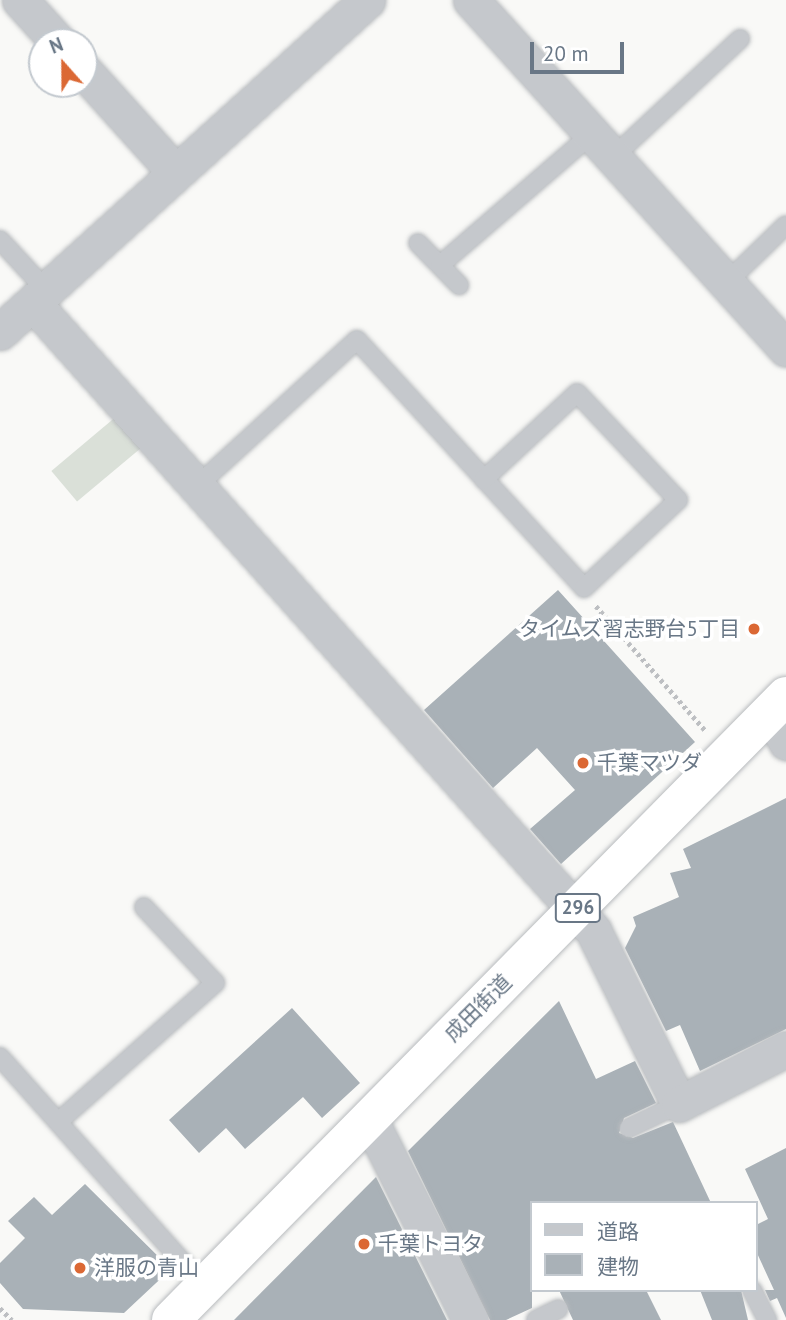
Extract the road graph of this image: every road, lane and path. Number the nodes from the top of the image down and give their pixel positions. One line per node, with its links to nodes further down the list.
1 (19, 0): 4 (street)
2 (367, 0): 8 (street)
3 (471, 0): 7 (street)
4 (45, 28)
5 (740, 39): 7 (lane)
6 (98, 87): 8 (street)
7 (602, 146): 12 (lane); 13 (street)
8 (176, 173): 15 (street)
9 (786, 225): 13 (lane)
10 (0, 240): 15 (lane)
11 (418, 243): 12 (lane)
12 (440, 265): 14 (lane)
13 (726, 283): 17 (street)
14 (459, 285)
15 (40, 297): 16 (street); 19 (street)
16 (0, 332)
17 (786, 349)
18 (484, 479): 19 (lane); 20 (lane); 20 (lane)
19 (198, 485): 24 (street)
20 (584, 588): 22 (path)
21 (781, 717): 24 (highway, 成田街道 / 296)
22 (711, 736)
23 (144, 907): 29 (lane)
24 (576, 910): 27 (street); 28 (highway, 成田街道 / 296)
25 (786, 1049): 27 (street)
26 (0, 1057): 29 (lane)
27 (679, 1104): 30 (lane)
28 (369, 1118): 31 (highway, 成田街道 / 296); 37 (street)
29 (58, 1122): 31 (lane)
30 (629, 1128)
31 (204, 1286): 36 (highway, 成田街道 / 296)
32 (753, 1292): 39 (lane)
33 (0, 1308): 35 (path)
34 (559, 1309): 38 (lane)
35 (12, 1320)
36 (171, 1320)
37 (470, 1320)
38 (536, 1320)
39 (767, 1320)

